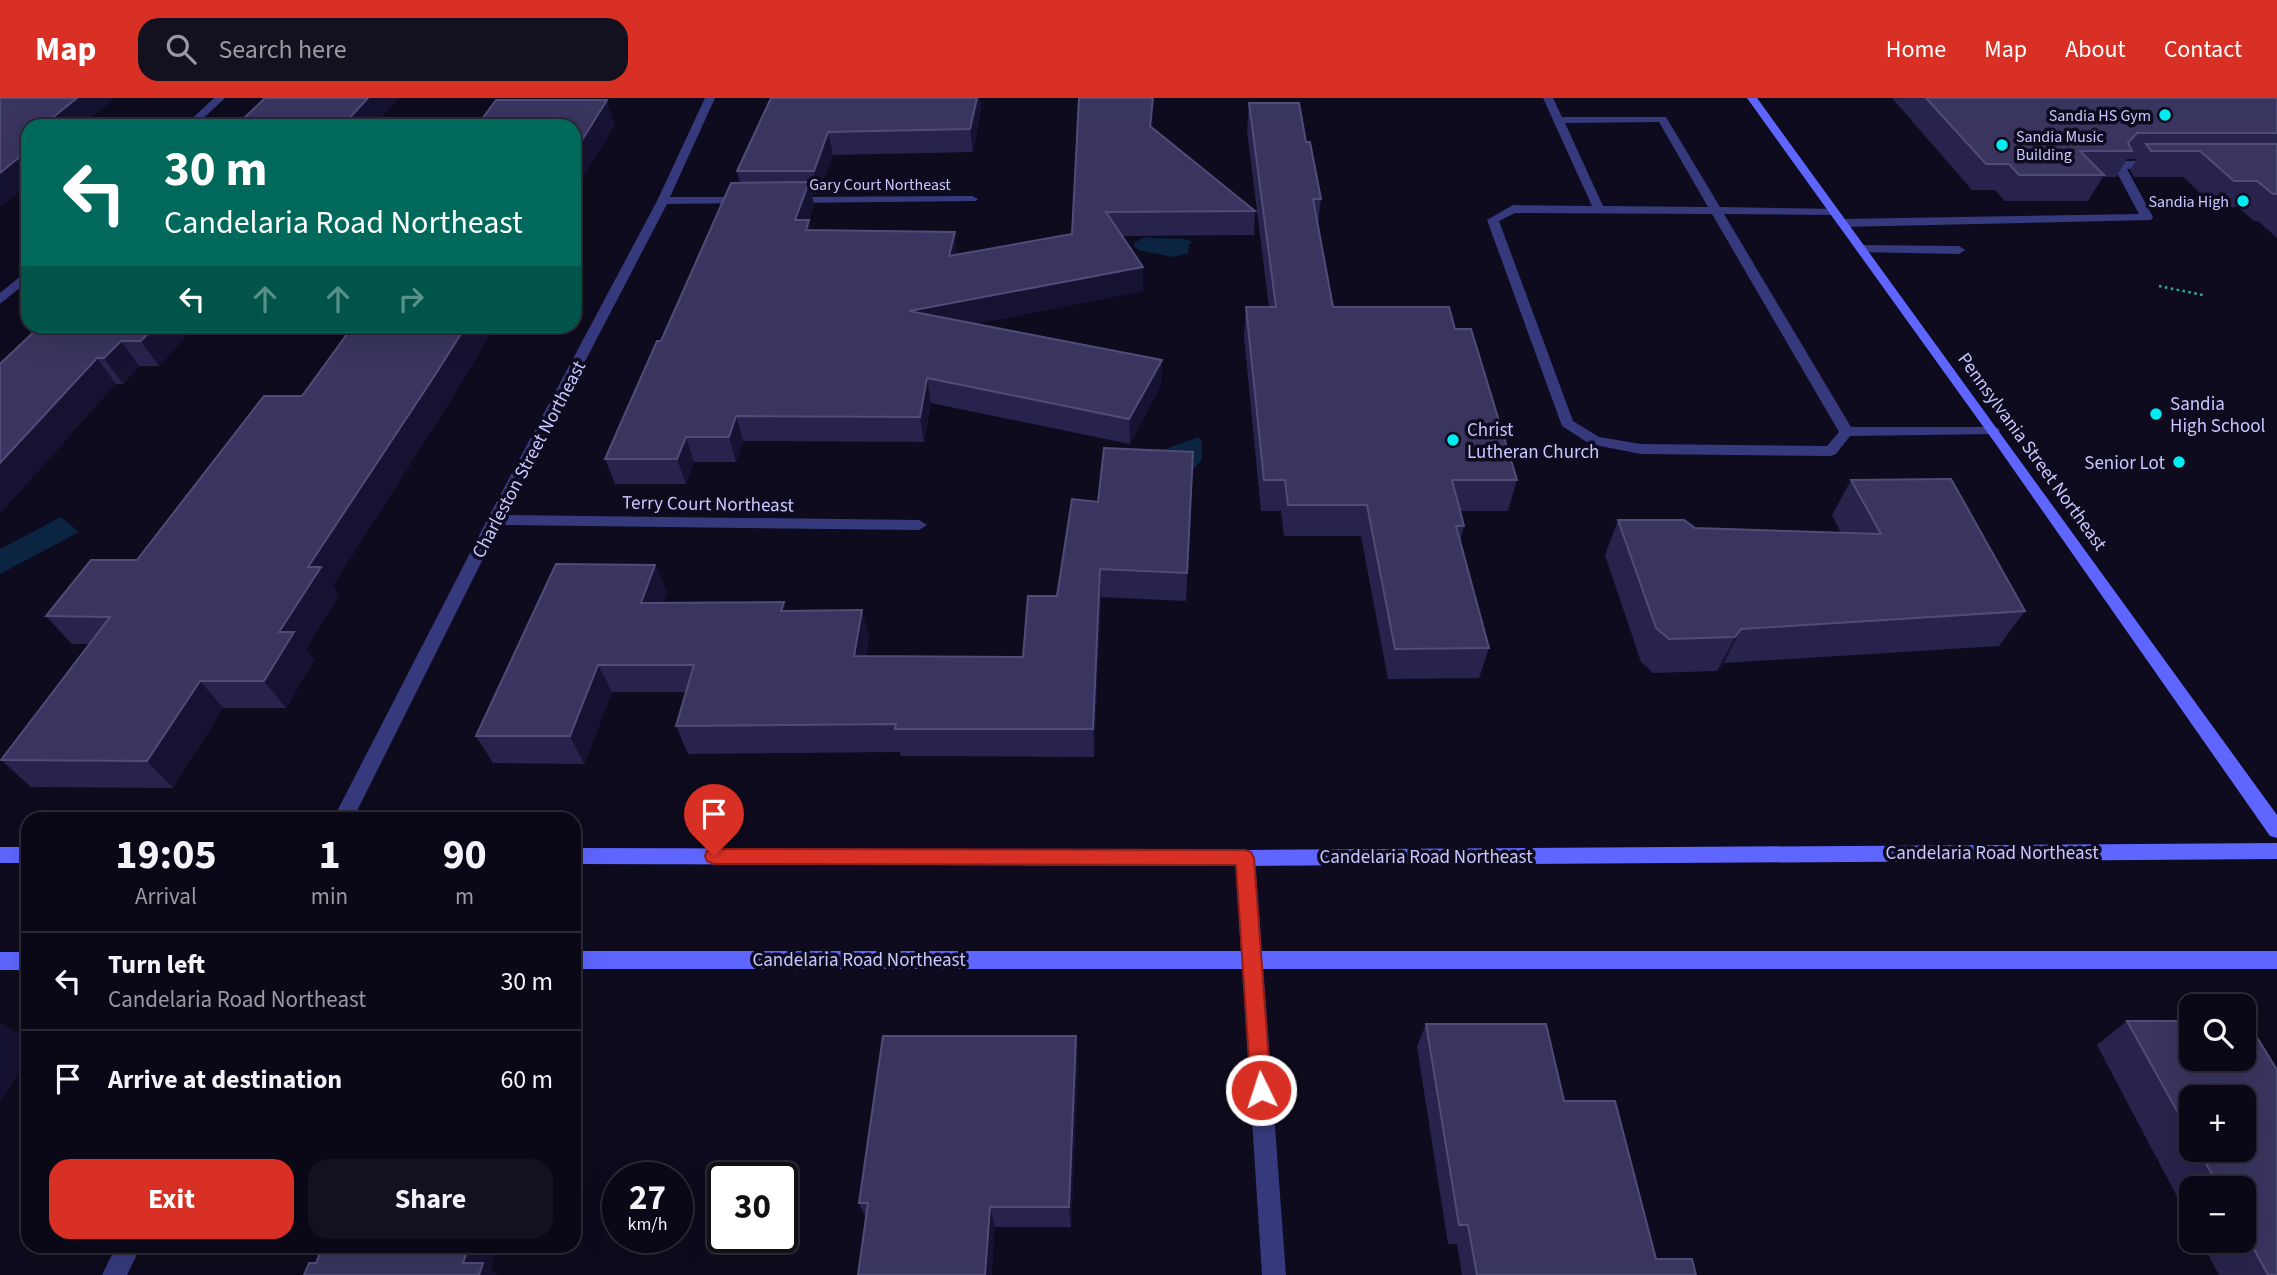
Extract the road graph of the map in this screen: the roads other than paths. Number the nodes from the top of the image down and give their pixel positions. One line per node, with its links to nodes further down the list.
1 (220, 98): 5 (street)
2 (710, 98): 11 (street, Charleston Street Northeast)
3 (1548, 98): 6 (street)
4 (1752, 98): 14 (main road, Pennsylvania Street Northeast)
5 (197, 119)
6 (1558, 120): 12 (street); 13 (street)
7 (2167, 163): 14 (street)
8 (972, 199): 10 (street, Gary Court Northeast)
9 (764, 200): 11 (street)
10 (778, 200)
11 (663, 201): 21 (street, Charleston Street Northeast)
12 (1599, 210): 13 (street); 20 (street)
13 (1716, 211): 14 (street); 20 (street)
14 (1838, 217): 15 (main road, Pennsylvania Street Northeast)
15 (1862, 249): 16 (street); 19 (main road, Pennsylvania Street Northeast)
16 (1959, 250)
17 (21, 280): 18 (street)
18 (0, 300)
19 (1993, 431): 20 (street); 24 (main road, Pennsylvania Street Northeast)
20 (1846, 432)
21 (495, 520): 22 (street, Terry Court Northeast); 23 (street, Charleston Street Northeast)
22 (919, 525)
23 (347, 812)
24 (2277, 830)
25 (2277, 851): 29 (main road, Candelaria Road Northeast)
26 (0, 855): 27 (main road)
27 (21, 855)
28 (581, 856): 29 (main road, Candelaria Road Northeast)
29 (1245, 858): 30 (street)
30 (1251, 958): 31 (main road, Candelaria Road Northeast); 32 (main road, Candelaria Road Northeast); 37 (street)
31 (581, 960)
32 (2277, 960)
33 (0, 961): 34 (main road)
34 (21, 961)
35 (125, 1253): 36 (street)
36 (114, 1275)
37 (1273, 1275)

